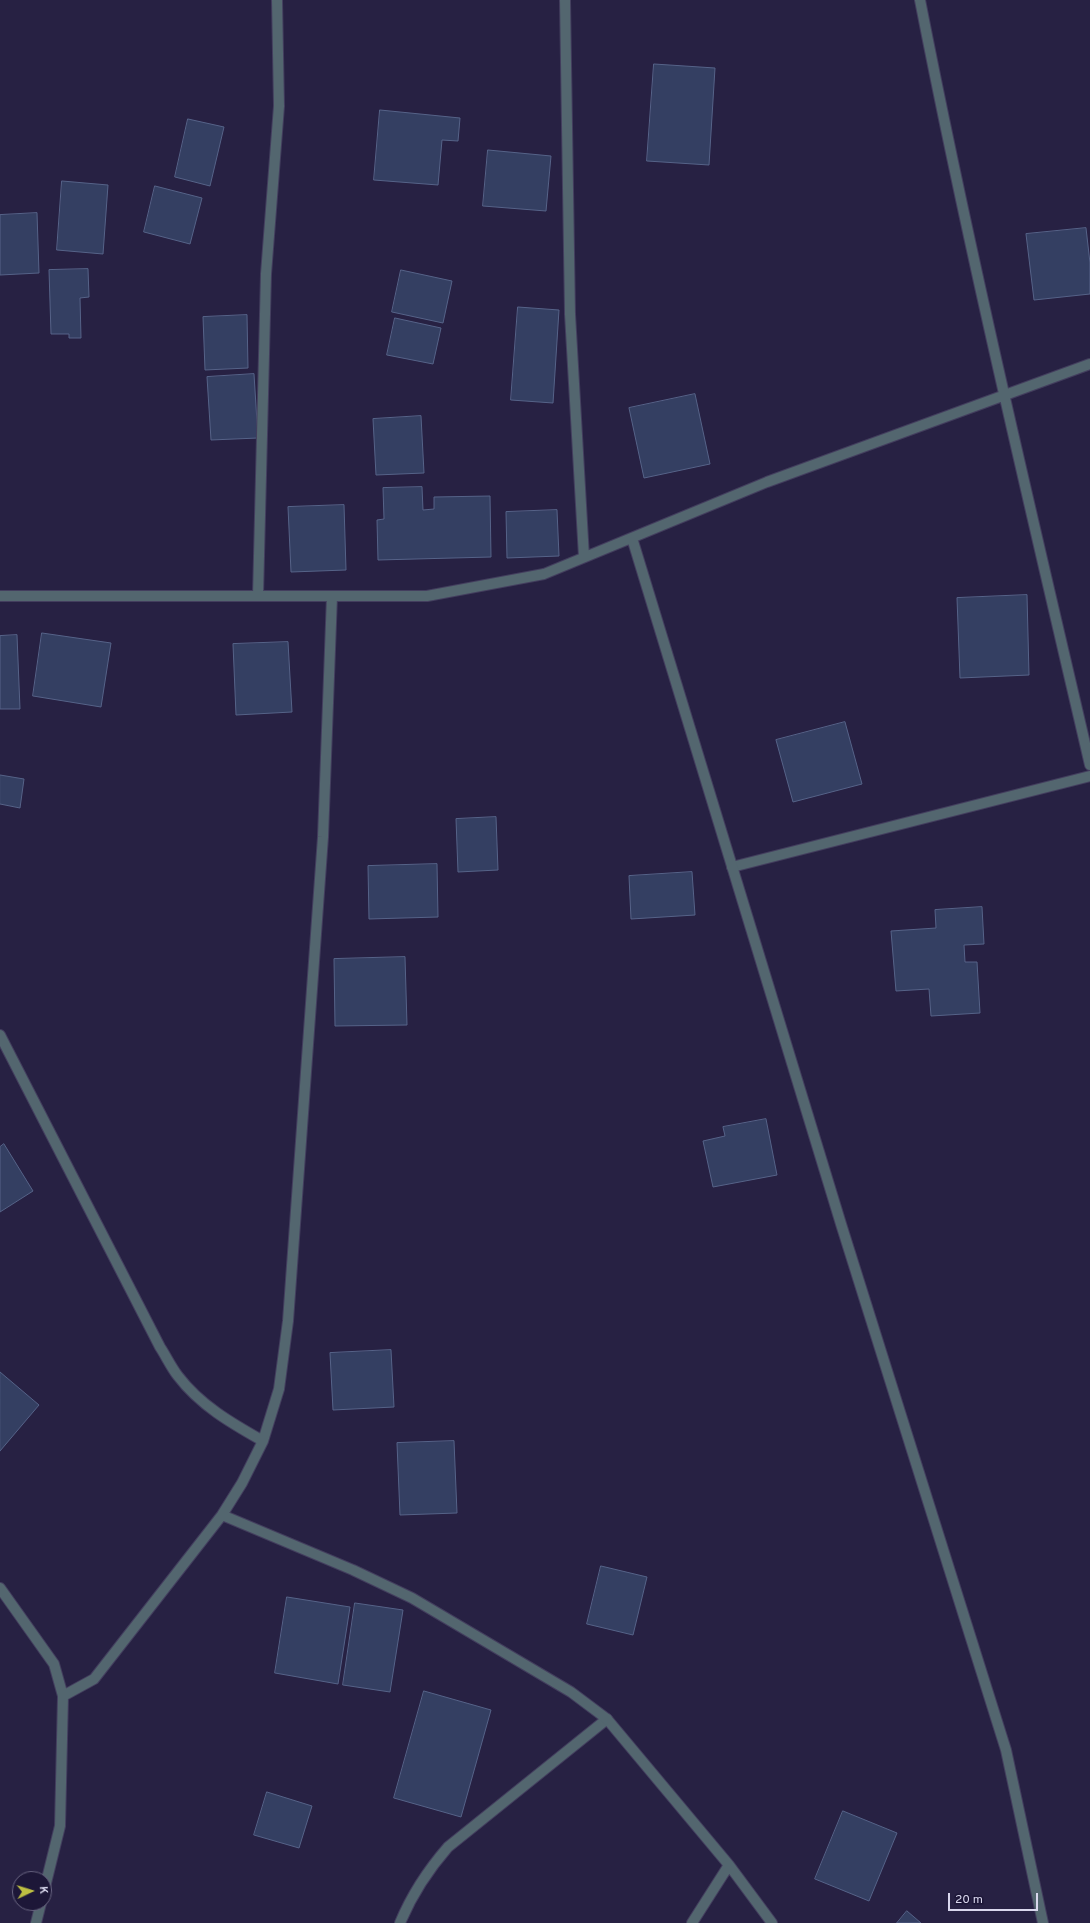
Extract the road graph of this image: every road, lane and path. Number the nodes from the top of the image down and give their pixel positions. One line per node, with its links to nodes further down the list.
1 (277, 0): 9 (street)
2 (565, 0): 7 (street)
3 (920, 0): 5 (street)
4 (1090, 364): 5 (street)
5 (1005, 396): 6 (street); 11 (street)
6 (632, 538): 7 (street); 13 (street)
7 (584, 557): 10 (street)
8 (0, 596): 9 (street)
9 (258, 596): 10 (street)
10 (332, 596): 15 (street)
11 (1090, 765)
12 (1090, 776): 13 (street)
13 (732, 867): 27 (street)
14 (0, 1035): 15 (street)
15 (263, 1441): 16 (street)
16 (222, 1515): 18 (street); 19 (street)
17 (0, 1588): 18 (street)
18 (63, 1696): 21 (street)
19 (607, 1719): 20 (street); 24 (street)
20 (729, 1865): 25 (street); 26 (street)
21 (49, 1871)
22 (39, 1911): 23 (street)
23 (36, 1923)
24 (400, 1923)
25 (692, 1923)
26 (772, 1923)
27 (1043, 1923)

